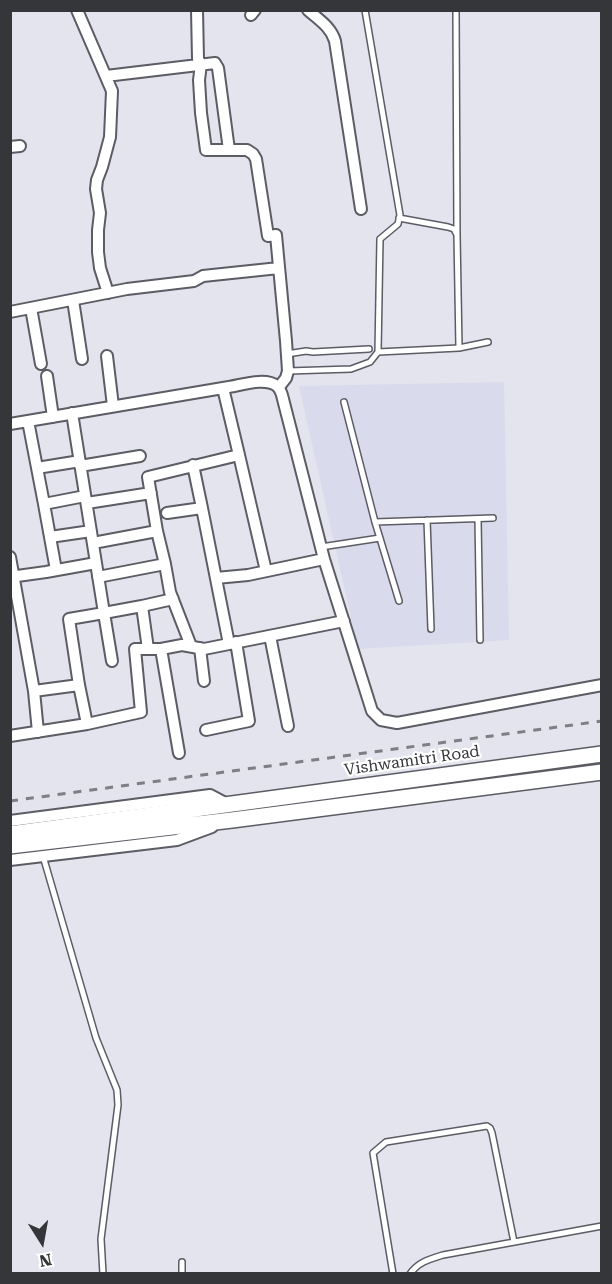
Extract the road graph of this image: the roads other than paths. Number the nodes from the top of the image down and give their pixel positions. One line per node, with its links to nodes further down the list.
1 (77, 10): 7 (street)
2 (197, 10): 6 (street)
3 (308, 10): 9 (street)
4 (365, 10): 10 (lane)
5 (456, 10): 11 (lane)
6 (201, 64): 7 (street); 8 (street); 8 (street)
7 (106, 76): 13 (street)
8 (229, 150): 12 (street)
9 (361, 209)
10 (399, 218): 11 (lane); 20 (lane)
11 (457, 235): 18 (lane)
12 (279, 268): 13 (street); 21 (street)
13 (108, 293): 14 (street)
14 (73, 300): 15 (street); 23 (street)
15 (31, 308): 16 (street); 24 (street)
16 (10, 312)
17 (488, 342): 18 (lane)
18 (459, 348): 20 (lane)
19 (369, 350): 21 (lane)
20 (378, 352): 25 (lane)
21 (287, 354): 25 (street)
22 (107, 356): 30 (street)
23 (82, 359)
24 (41, 363)
25 (288, 371): 27 (street)
26 (47, 376): 32 (street)
27 (279, 387): 28 (street); 54 (street)
28 (223, 388): 30 (street); 35 (street)
29 (344, 402): 48 (lane)
30 (113, 406): 31 (street)
31 (72, 413): 32 (street); 37 (street)
32 (54, 417): 33 (street)
33 (28, 421): 34 (street); 39 (street)
34 (10, 424)
35 (239, 455): 38 (street); 60 (street)
36 (140, 456): 37 (street)
37 (80, 464): 39 (street); 41 (street)
38 (194, 465): 40 (street); 43 (street)
39 (37, 468): 42 (street)
40 (151, 493): 41 (street); 50 (street)
41 (86, 500): 42 (street); 49 (street)
42 (44, 504): 51 (street)
43 (202, 508): 44 (street); 63 (street)
44 (167, 513)
45 (493, 518): 46 (lane)
46 (478, 519): 47 (lane); 71 (lane)
47 (427, 520): 48 (lane); 69 (lane)
48 (375, 522): 52 (lane)
49 (91, 531): 51 (street); 53 (street)
50 (157, 531): 53 (street); 58 (street)
51 (50, 537): 59 (street)
52 (380, 538): 54 (lane); 65 (lane)
53 (93, 543): 57 (street)
54 (321, 547): 56 (street)
55 (10, 557): 61 (street)
56 (324, 559): 60 (street); 68 (street)
57 (96, 562): 59 (street); 62 (street)
58 (165, 564): 62 (street); 64 (street)
59 (56, 570): 61 (street)
60 (266, 571): 63 (street)
61 (12, 577): 80 (street)
62 (98, 577): 67 (street)
63 (216, 578): 72 (street)
64 (173, 599): 66 (street); 73 (street)
65 (399, 601)
66 (142, 606): 67 (street); 74 (street)
67 (104, 613): 76 (street); 78 (street)
68 (344, 621): 70 (street); 79 (street)
69 (431, 629)
70 (270, 636): 72 (street); 82 (street)
71 (480, 640)
72 (232, 643): 73 (street); 83 (street)
73 (195, 647): 75 (street); 77 (street)
74 (148, 649): 75 (street); 81 (street)
75 (161, 649): 86 (street)
76 (112, 661)
77 (204, 681)
78 (79, 685): 80 (street); 81 (street)
79 (602, 685)
80 (34, 691): 84 (street)
81 (87, 724): 84 (street)
82 (288, 726)
83 (206, 730)
84 (38, 732): 85 (street)
85 (10, 736)
86 (178, 753)
87 (602, 754): 89 (main road, Vishwamitri Road)
88 (602, 772): 90 (main road)
89 (227, 804): 91 (street); 92 (main road, Vishwamitri Road)
90 (232, 820): 93 (main road); 94 (street)
91 (10, 821)
92 (10, 834)
93 (10, 846)
94 (43, 856): 95 (street); 99 (lane)
95 (10, 860)
96 (602, 1226): 97 (lane)
97 (514, 1242): 101 (lane); 102 (lane)
98 (182, 1262): 100 (lane)
99 (103, 1274)
100 (182, 1274)
101 (393, 1274)
102 (410, 1274)

